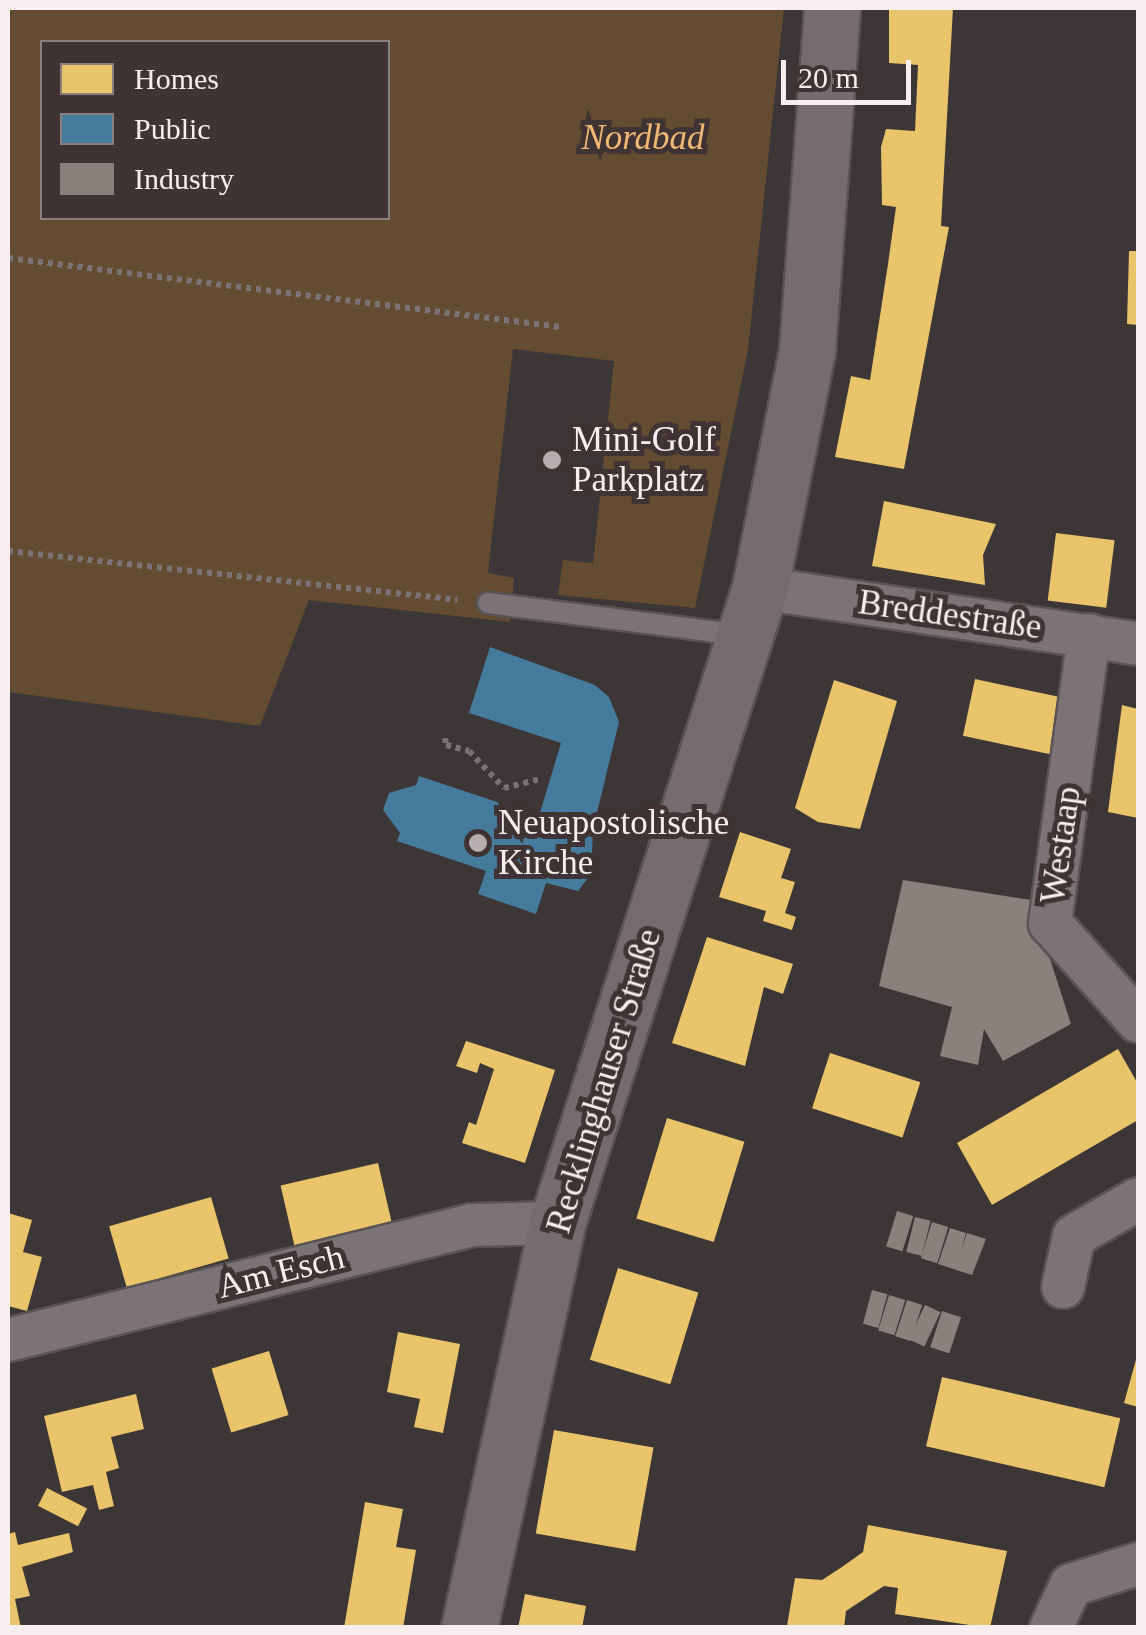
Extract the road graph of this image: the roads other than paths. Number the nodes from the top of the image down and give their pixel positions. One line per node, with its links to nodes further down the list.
1 (832, 8): 3 (street, Recklinghauser Straße)
2 (488, 603): 3 (lane)
3 (753, 611): 4 (street, Breddestraße); 8 (street, Recklinghauser Straße)
4 (1089, 635): 5 (street, Breddestraße); 6 (street, Westaap)
5 (1138, 644)
6 (1138, 1021)
7 (1138, 1199): 9 (street)
8 (557, 1223): 10 (street, Am Esch); 12 (street, Recklinghauser Straße)
9 (1063, 1286)
10 (8, 1340)
11 (1138, 1564): 13 (street)
12 (469, 1628)
13 (1052, 1628)

